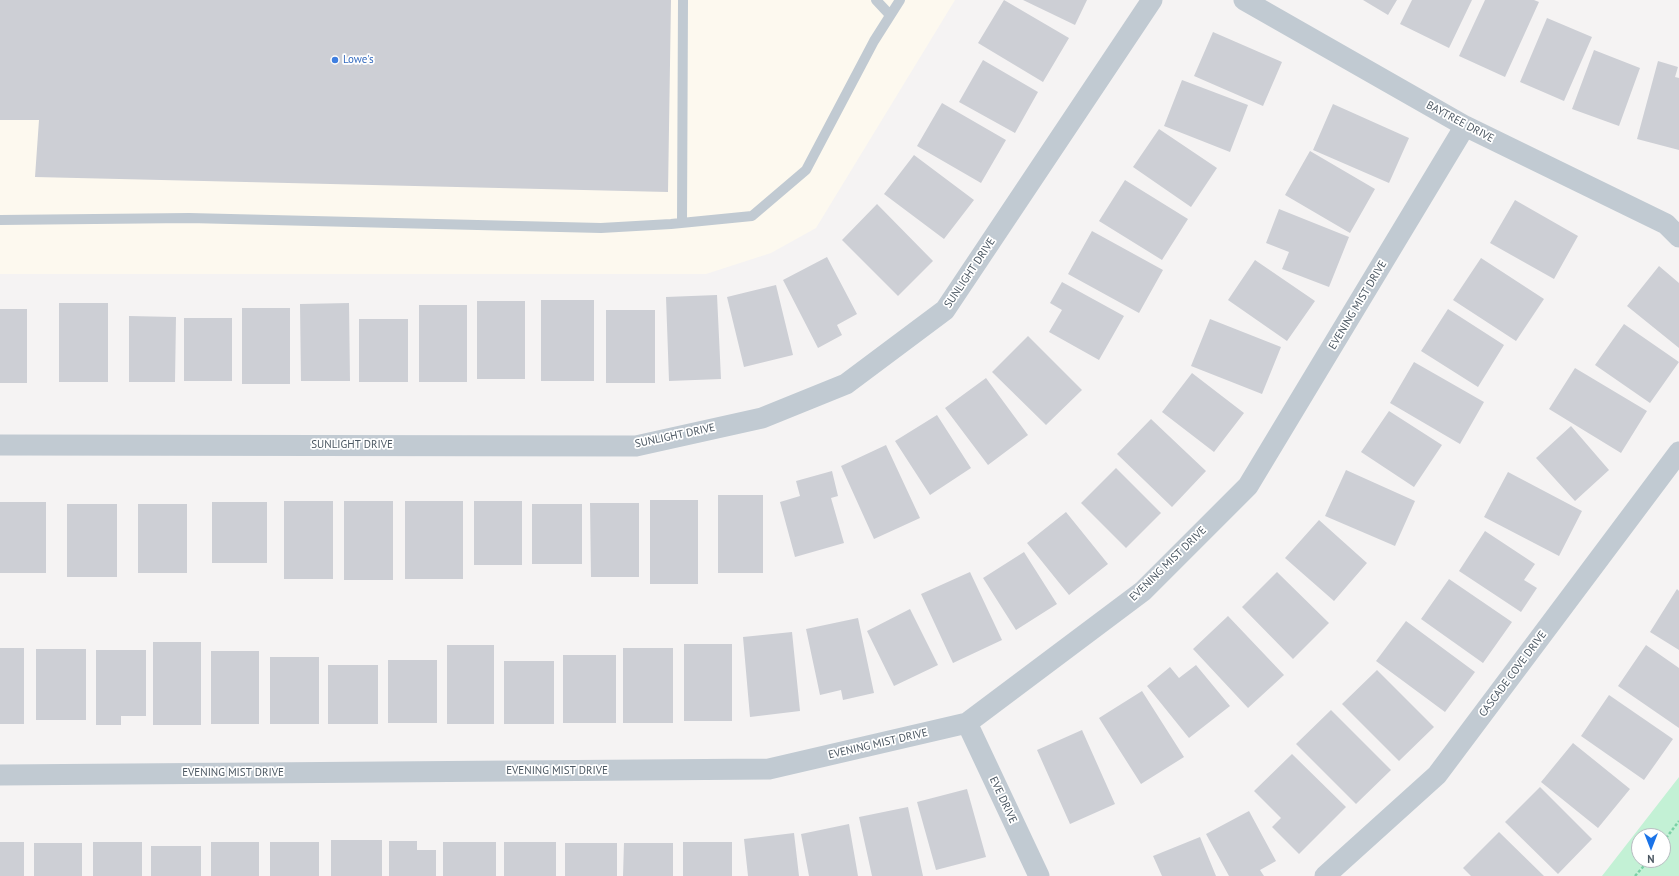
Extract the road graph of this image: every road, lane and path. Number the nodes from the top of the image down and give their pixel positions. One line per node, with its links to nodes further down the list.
1 (683, 0): 9 (lane)
2 (876, 0): 6 (lane)
3 (900, 0): 6 (lane)
4 (1152, 0): 11 (street, SUNLIGHT DRIVE)
5 (1244, 0): 7 (street, BAYTREE DRIVE)
6 (890, 15): 9 (lane)
7 (1465, 126): 10 (street, BAYTREE DRIVE); 13 (street, EVENING MIST DRIVE)
8 (0, 220): 9 (lane)
9 (682, 223)
10 (1679, 237)
11 (0, 445)
12 (1679, 452): 19 (street, CASCADE COVE DRIVE)
13 (967, 723): 14 (street, EVENING MIST DRIVE); 18 (street, EVE DRIVE)
14 (0, 775)
15 (1679, 821): 16 (path)
16 (1671, 832)
17 (1642, 868): 20 (path)
18 (1039, 876)
19 (1325, 876)
20 (1635, 876)

